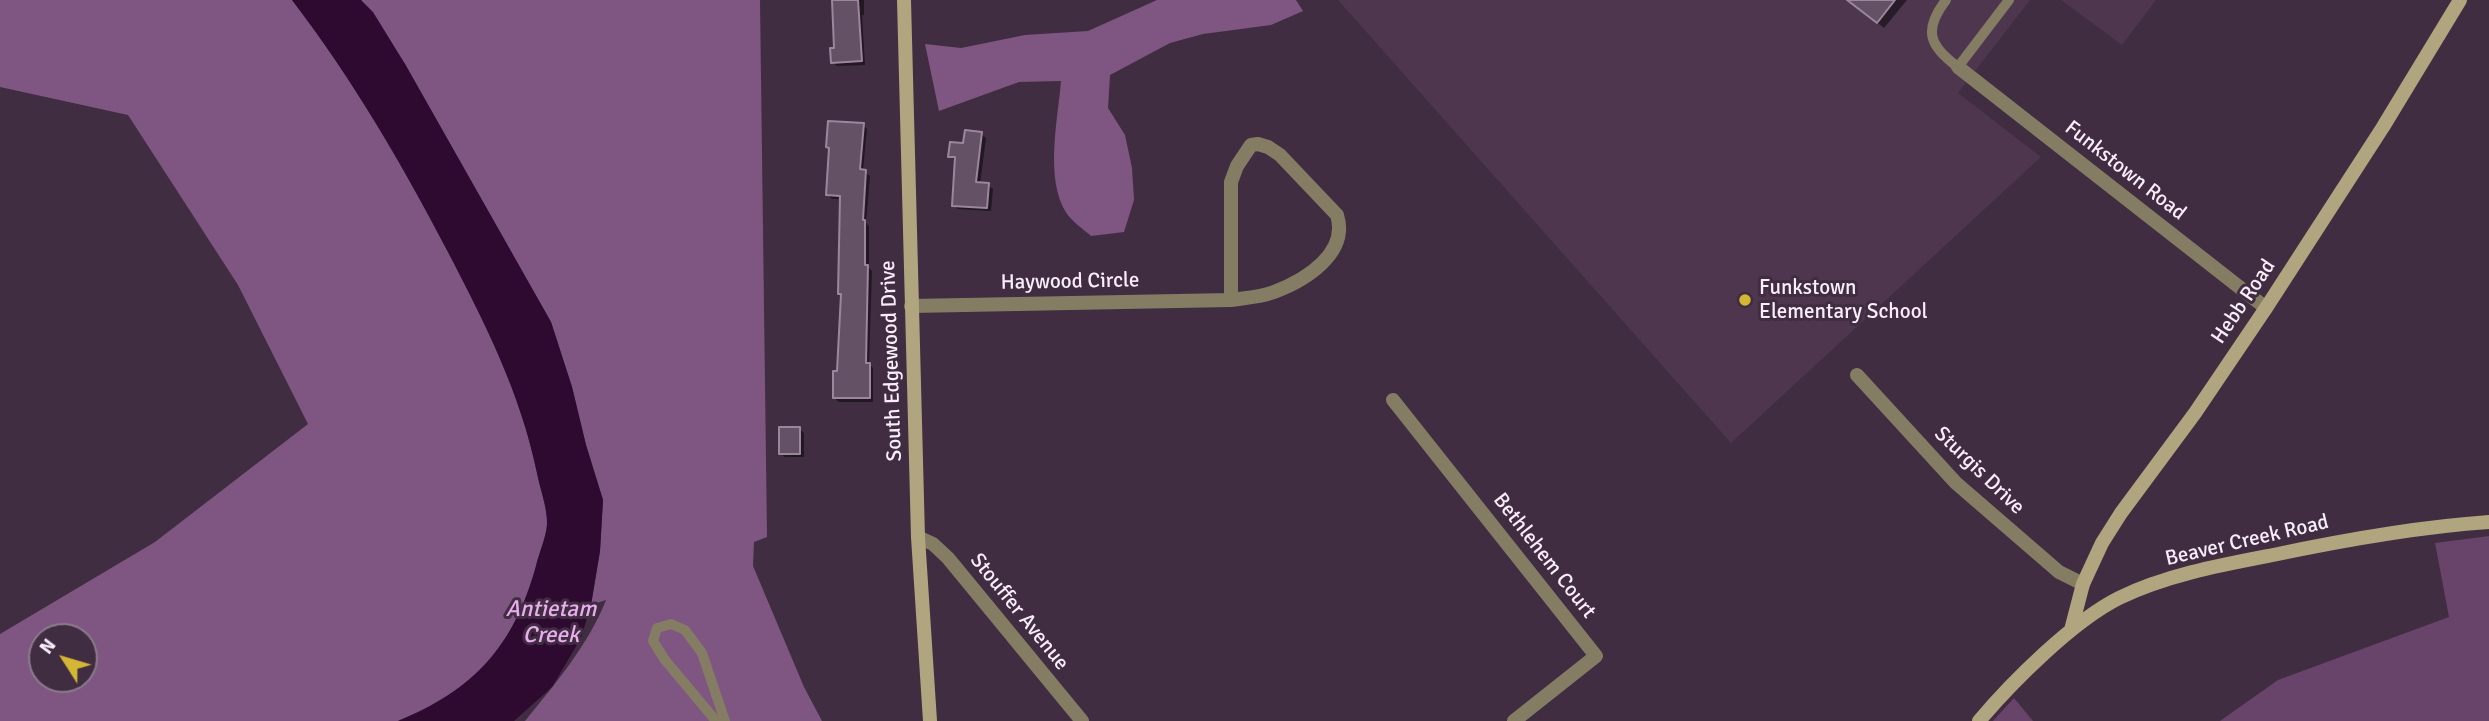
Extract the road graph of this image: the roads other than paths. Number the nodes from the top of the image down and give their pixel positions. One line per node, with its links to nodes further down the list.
1 (904, 0): 7 (street, South Edgewood Drive)
2 (1946, 0): 5 (lane)
3 (2009, 0): 5 (lane)
4 (2460, 0): 8 (street, Hebb Road)
5 (1958, 67): 8 (street, Funkstown Road)
6 (1231, 300): 6 (street, Haywood Circle); 7 (street, Haywood Circle)
7 (911, 306): 12 (street, South Edgewood Drive)
8 (2266, 308): 13 (street, Hebb Road)
9 (1857, 375): 13 (street, Sturgis Drive)
10 (1393, 400): 19 (street, Bethlehem Court)
11 (2489, 522): 14 (street, Beaver Creek Road)
12 (918, 537): 17 (street, South Edgewood Drive); 18 (street, Stouffer Avenue)
13 (2083, 584): 14 (street, Hebb Road)
14 (2071, 630): 20 (street, Beaver Creek Road)
15 (716, 721): 16 (lane)
16 (725, 721)
17 (930, 721)
18 (1082, 721)
19 (1514, 721)
20 (1979, 721)

